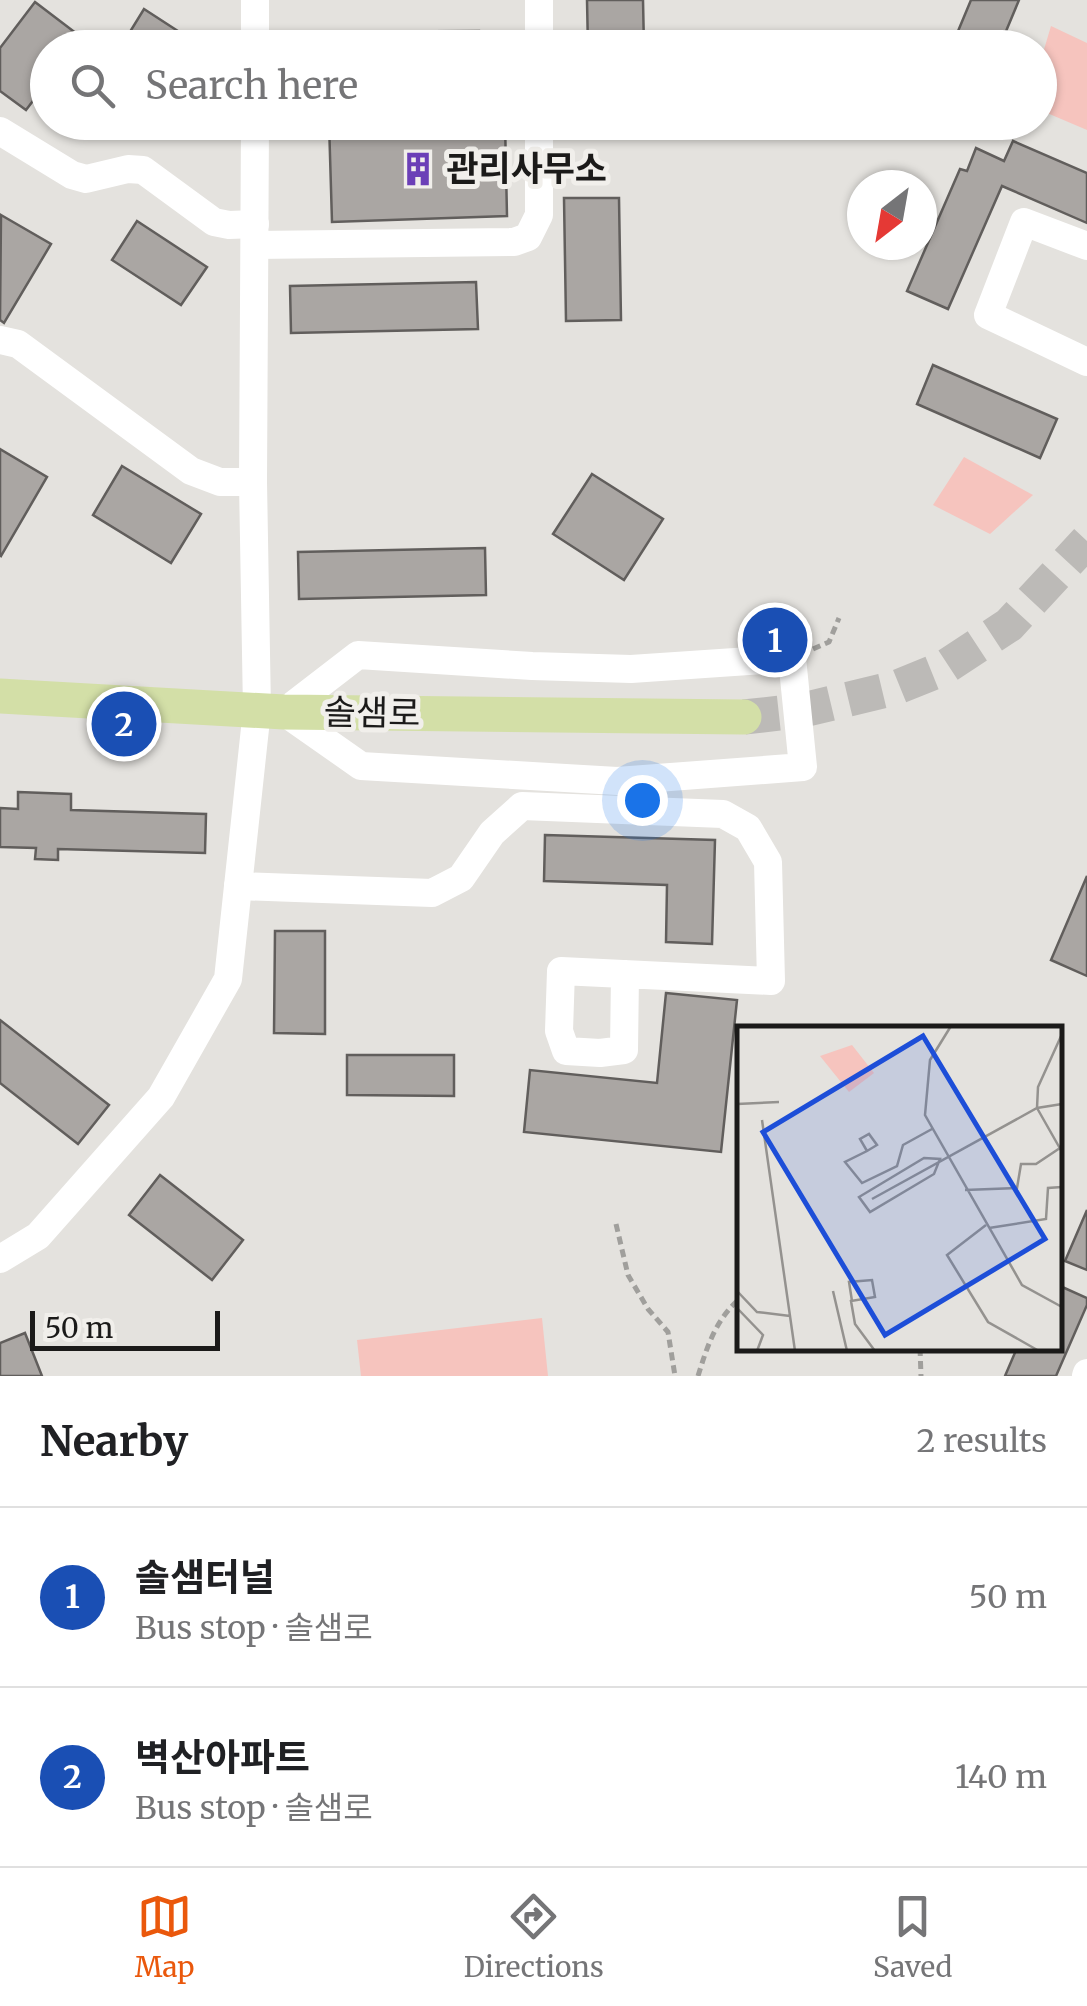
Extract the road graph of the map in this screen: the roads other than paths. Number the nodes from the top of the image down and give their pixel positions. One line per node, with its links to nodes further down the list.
1 (255, 0): 3 (street)
2 (539, 0): 4 (street)
3 (255, 30)
4 (539, 30)
5 (0, 130): 8 (street)
6 (255, 140): 8 (street)
7 (540, 140): 8 (street)
8 (255, 235): 12 (street)
9 (1087, 246): 11 (street)
10 (0, 340): 12 (street)
11 (1087, 362)
12 (253, 482): 14 (street)
13 (0, 696): 14 (main road, 솔샘로)
14 (270, 711): 14 (street); 15 (main road, 솔샘로); 16 (street)
15 (744, 717)
16 (238, 886): 17 (street); 18 (street)
17 (625, 974)
18 (0, 1259)

